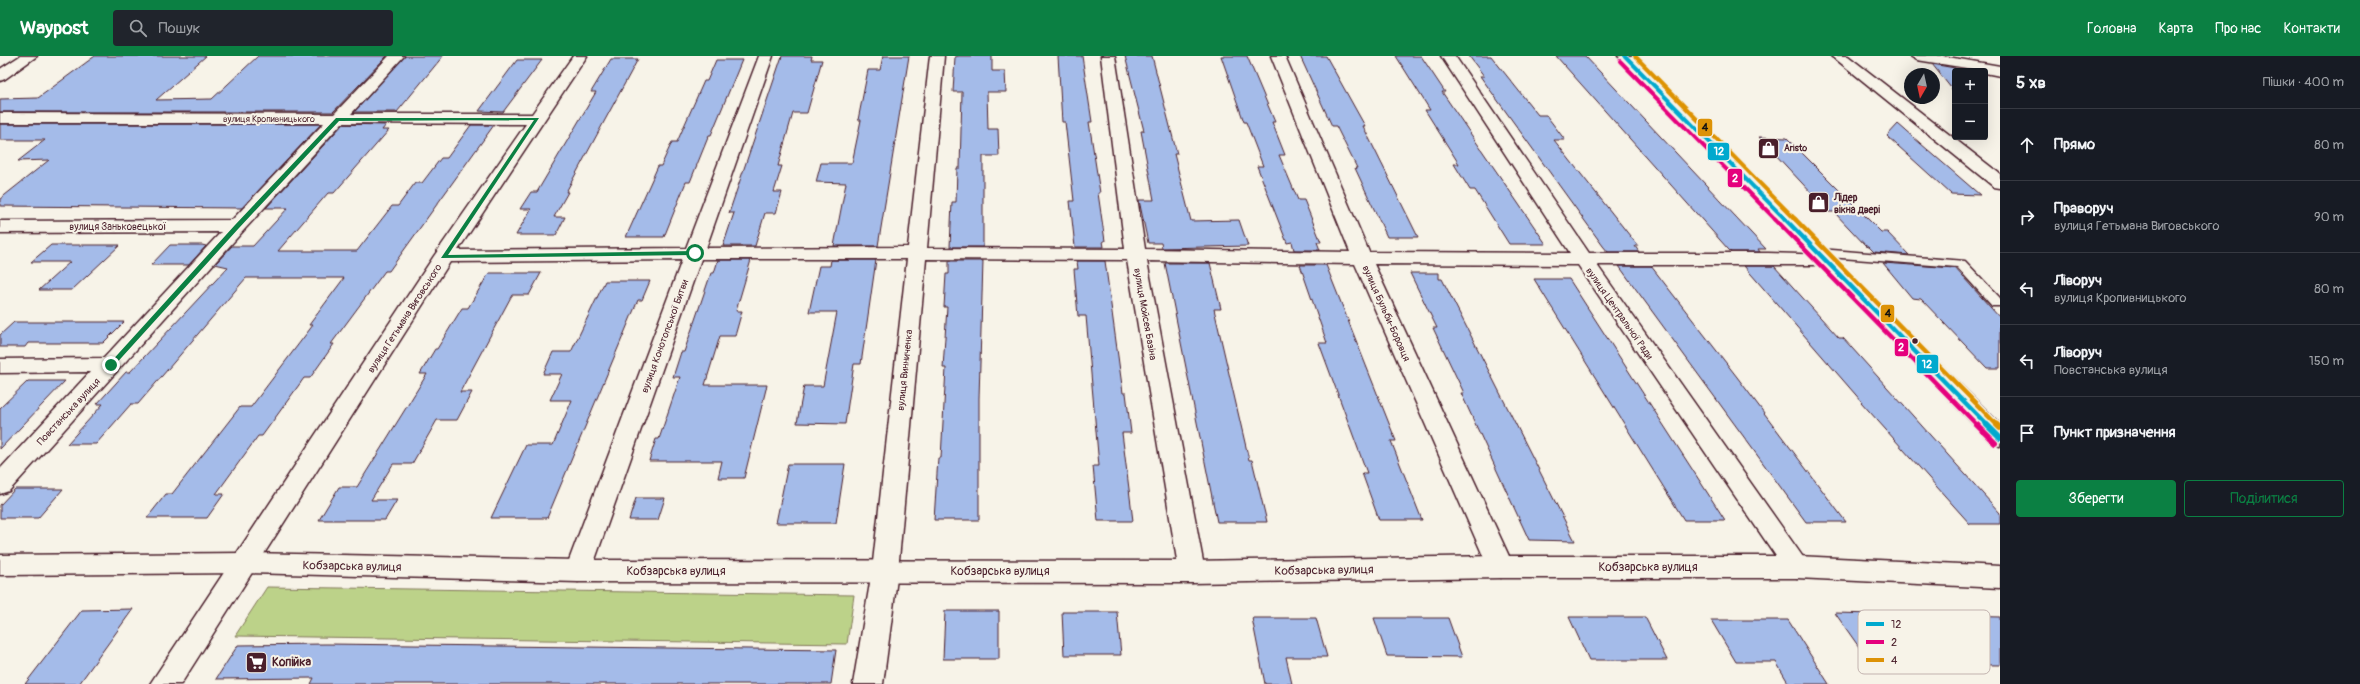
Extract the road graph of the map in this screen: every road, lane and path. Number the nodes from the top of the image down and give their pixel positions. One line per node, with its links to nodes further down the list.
1 (30, 56): 13 (street)
2 (397, 56): 16 (street, Повстанська вулиця)
3 (580, 56): 15 (street, вулиця Гетьмана Виговського)
4 (766, 56): 20 (street, вулиця Конотопської Битви)
5 (937, 56): 21 (street, вулиця Винниченка)
6 (1108, 56): 23 (street, вулиця Мойсея Базіна)
7 (1278, 56): 26 (street, вулиця Бульби-Боровця)
8 (1448, 56): 25 (street, вулиця Центральної Ради)
9 (1626, 56): 24 (street)
10 (1839, 56): 17 (street)
11 (1917, 56): 12 (street)
12 (2000, 71)
13 (0, 76)
14 (0, 118): 16 (street, вулиця Кропивницького)
15 (538, 119): 16 (street, вулиця Кропивницького); 22 (street, вулиця Гетьмана Виговського)
16 (338, 120): 18 (street, Повстанська вулиця)
17 (2000, 183)
18 (237, 226): 19 (street, вулиця Заньковецької); 28 (street, Повстанська вулиця)
19 (0, 227)
20 (695, 253): 21 (street); 22 (street); 36 (street, вулиця Конотопської Битви)
21 (916, 253): 23 (street); 37 (street, вулиця Винниченка)
22 (444, 256): 32 (street, вулиця Гетьмана Виговського)
23 (1136, 256): 26 (street); 38 (street, вулиця Мойсея Базіна)
24 (1823, 256): 25 (street); 27 (lane); 30 (street)
25 (1582, 257): 26 (street); 35 (street, вулиця Центральної Ради)
26 (1362, 258): 34 (street, вулиця Бульби-Боровця)
27 (1997, 303)
28 (111, 365): 29 (street); 31 (street, Повстанська вулиця)
29 (0, 366)
30 (2000, 438)
31 (0, 485)
32 (245, 563): 33 (street, Кобзарська вулиця); 36 (street, Кобзарська вулиця); 40 (street, вулиця Гетьмана Виговського)
33 (0, 565)
34 (1501, 567): 35 (street, Кобзарська вулиця); 38 (street, Кобзарська вулиця)
35 (1797, 567): 39 (street, Кобзарська вулиця)
36 (578, 571): 37 (street, Кобзарська вулиця)
37 (885, 571): 38 (street, Кобзарська вулиця); 41 (street, вулиця Винниченка)
38 (1192, 572)
39 (2000, 576)
40 (165, 684)
41 (868, 684)

